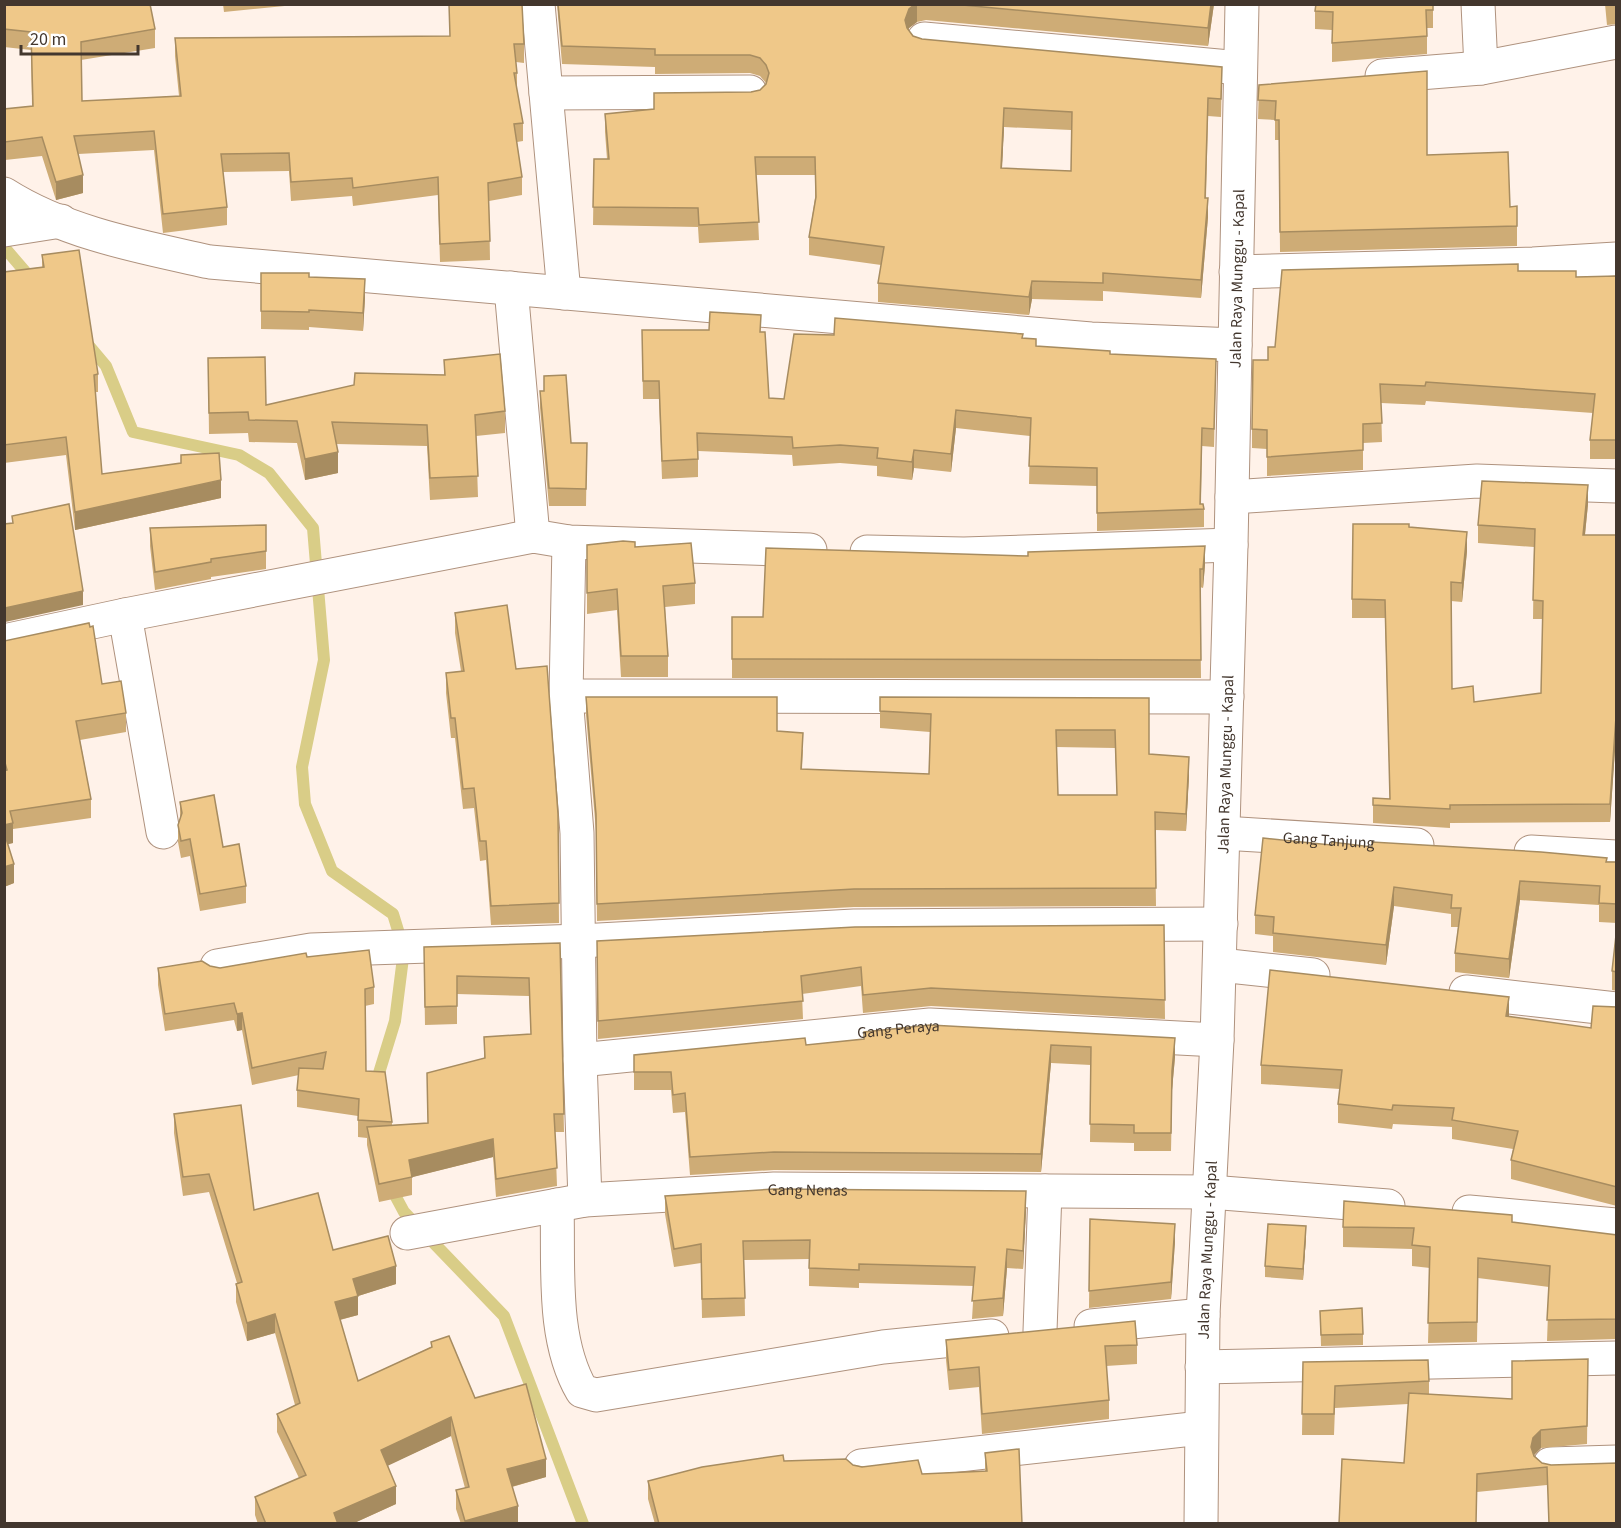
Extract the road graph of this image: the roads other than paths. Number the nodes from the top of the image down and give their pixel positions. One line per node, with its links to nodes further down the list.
1 (538, 4): 11 (street)
2 (1242, 4): 7 (street, Jalan Raya Munggu - Kapal)
3 (1478, 4): 6 (street)
4 (924, 39): 7 (street)
5 (1617, 42): 6 (street)
6 (1481, 68): 8 (street)
7 (1240, 78): 9 (street); 16 (street, Jalan Raya Munggu - Kapal)
8 (1355, 78)
9 (1274, 85)
10 (750, 92): 11 (street)
11 (546, 93): 18 (street)
12 (4, 194): 13 (street)
13 (61, 221): 14 (street); 17 (street)
14 (4, 230)
15 (1617, 259): 16 (street)
16 (1236, 272): 19 (street, Jalan Raya Munggu - Kapal)
17 (511, 288): 18 (street); 22 (street)
18 (564, 293): 19 (street)
19 (1235, 345): 21 (street, Jalan Raya Munggu - Kapal)
20 (1617, 486): 21 (street)
21 (1232, 497): 24 (street, Jalan Raya Munggu - Kapal)
22 (533, 536): 23 (street); 25 (street)
23 (569, 542): 24 (street); 27 (street)
24 (1231, 545): 28 (street, Jalan Raya Munggu - Kapal)
25 (125, 615): 26 (street); 29 (street)
26 (4, 641)
27 (566, 696): 28 (street); 35 (street)
28 (1227, 697): 30 (street, Jalan Raya Munggu - Kapal)
29 (163, 832)
30 (1223, 833): 31 (street, Gang Tanjung); 34 (street, Jalan Raya Munggu - Kapal)
31 (1450, 847)
32 (1498, 850): 33 (street)
33 (1617, 857)
34 (1221, 924): 35 (street); 36 (street, Jalan Raya Munggu - Kapal)
35 (579, 941): 37 (street); 42 (street)
36 (1220, 965): 38 (street); 41 (street, Jalan Raya Munggu - Kapal)
37 (217, 966)
38 (1348, 979)
39 (1442, 990): 40 (street)
40 (1617, 1009)
41 (1217, 1040): 42 (street, Gang Peraya); 44 (street, Jalan Raya Munggu - Kapal)
42 (580, 1060): 45 (street)
43 (1045, 1191): 44 (street, Gang Nenas); 45 (street, Gang Nenas); 49 (street)
44 (1210, 1192): 46 (street, Gang Nenas); 48 (street, Jalan Raya Munggu - Kapal)
45 (571, 1202): 47 (street, Gang Nenas); 49 (street)
46 (1617, 1225)
47 (407, 1233)
48 (1203, 1315): 49 (street); 51 (street, Jalan Raya Munggu - Kapal)
49 (1040, 1331)
50 (1617, 1358): 51 (street)
51 (1203, 1367): 52 (street, Jalan Raya Munggu - Kapal)
52 (1201, 1428): 55 (street); 56 (street, Jalan Raya Munggu - Kapal)
53 (1617, 1462): 54 (street)
54 (1550, 1464)
55 (861, 1466)
56 (1201, 1524)

